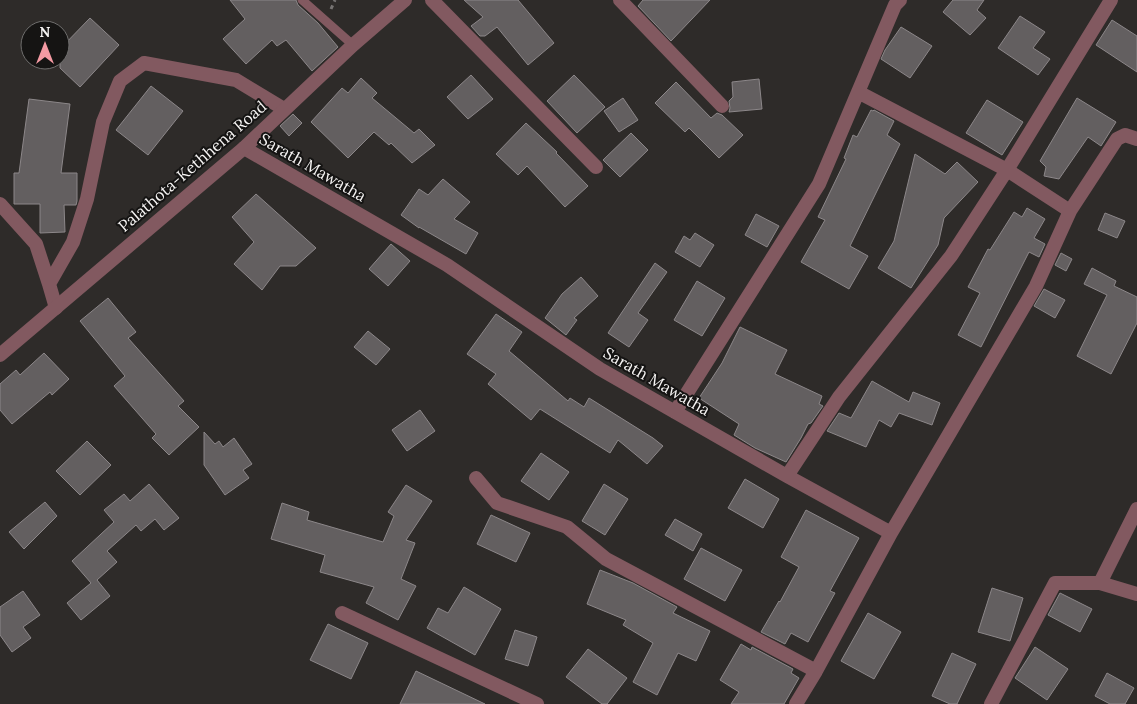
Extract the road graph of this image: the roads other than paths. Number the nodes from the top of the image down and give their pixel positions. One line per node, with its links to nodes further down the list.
1 (302, 0): 7 (lane)
2 (405, 0): 7 (street, Palathota-Kethhena Road)
3 (432, 0): 13 (street)
4 (620, 0): 9 (street)
5 (900, 0): 8 (street)
6 (1111, 0): 14 (street)
7 (353, 45): 10 (street, Palathota-Kethhena Road)
8 (858, 92): 14 (street); 20 (street)
9 (722, 106)
10 (284, 110): 12 (street, Palathota-Kethhena Road); 17 (street)
11 (1137, 139): 16 (street)
12 (244, 148): 18 (street, Palathota-Kethhena Road); 20 (street, Sarath Mawatha)
13 (596, 167)
14 (1007, 170): 16 (street); 21 (street)
15 (0, 204): 17 (street)
16 (1070, 211): 24 (street)
17 (49, 284): 18 (street)
18 (56, 308): 19 (street, Palathota-Kethhena Road)
19 (0, 355)
20 (675, 412): 21 (street, Sarath Mawatha)
21 (786, 476): 24 (street, Sarath Mawatha)
22 (476, 478): 28 (street)
23 (1137, 509): 25 (street)
24 (891, 532): 28 (street)
25 (1100, 583): 26 (street); 31 (street)
26 (1137, 594)
27 (342, 613): 29 (street)
28 (816, 671): 30 (street)
29 (538, 704)
30 (796, 704)
31 (991, 704)

